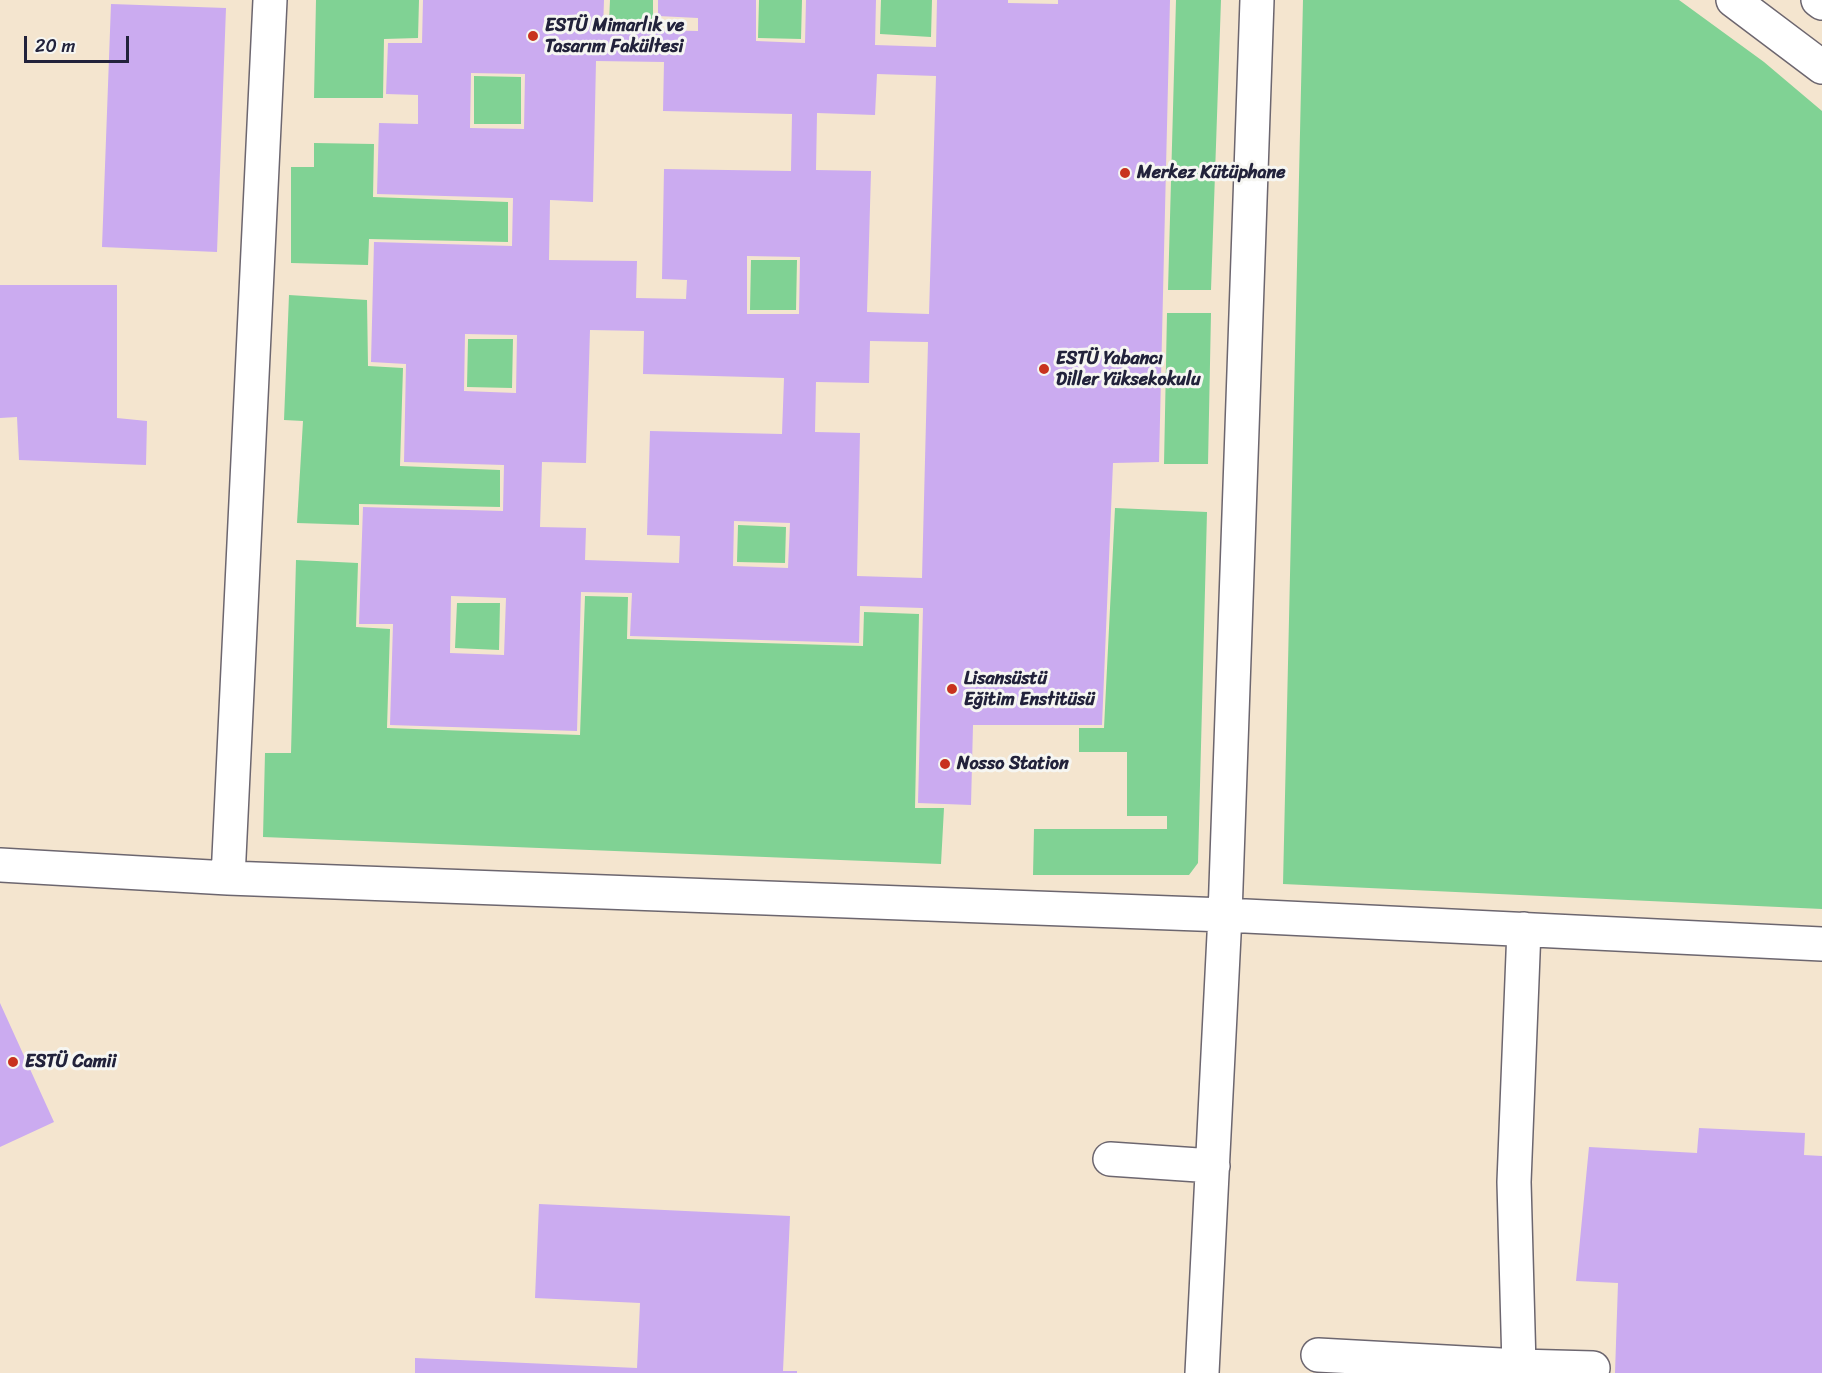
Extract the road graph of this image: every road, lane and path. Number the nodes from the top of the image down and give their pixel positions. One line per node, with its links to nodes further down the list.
1 (270, 0): 8 (street)
2 (1257, 0): 9 (street)
3 (1732, 0): 6 (street)
4 (1818, 0): 5 (street)
5 (1822, 3)
6 (1822, 67)
7 (0, 865): 8 (street)
8 (228, 878): 9 (street)
9 (1225, 915): 10 (street); 13 (street)
10 (1524, 929): 11 (street); 15 (street)
11 (1822, 944)
12 (1110, 1159): 13 (street)
13 (1212, 1166): 17 (street)
14 (1318, 1355): 15 (street)
15 (1519, 1366): 16 (street)
16 (1593, 1368)
17 (1202, 1373)

